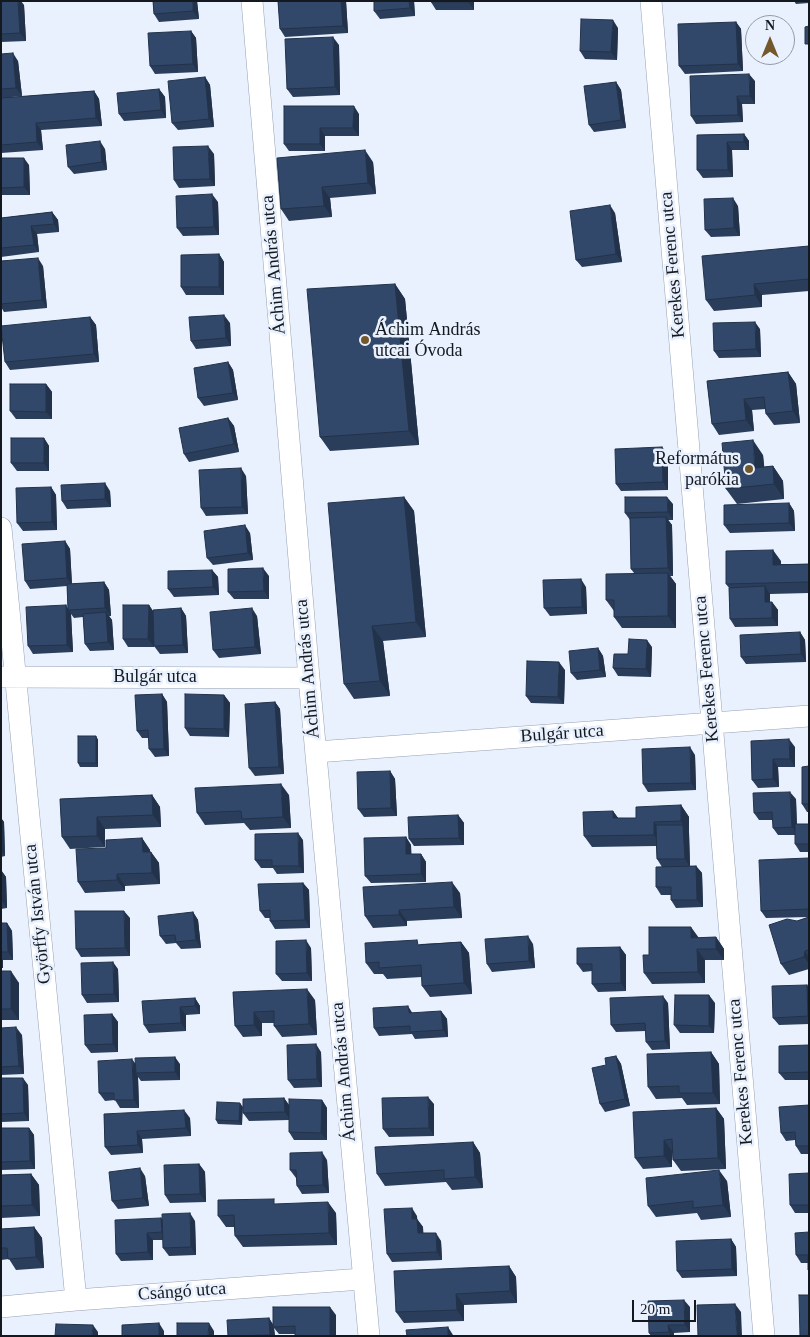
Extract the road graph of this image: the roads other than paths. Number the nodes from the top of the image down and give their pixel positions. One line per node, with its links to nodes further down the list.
1 (252, 1): 5 (street, Áchim András utca)
2 (651, 1): 7 (street, Kerekes Ferenc utca)
3 (1, 528): 4 (street, Györffy István utca)
4 (8, 677): 5 (street, Bulgár utca); 10 (street, Györffy István utca)
5 (309, 678): 8 (street, Áchim András utca)
6 (809, 716): 7 (street, Bulgár utca)
7 (712, 724): 8 (street, Bulgár utca); 13 (street, Kerekes Ferenc utca)
8 (316, 752): 9 (street, Áchim András utca)
9 (362, 1279): 10 (street, Csángó utca); 12 (street, Áchim András utca)
10 (76, 1300): 11 (street, Csángó utca)
11 (1, 1307)
12 (369, 1336)
13 (764, 1336)

